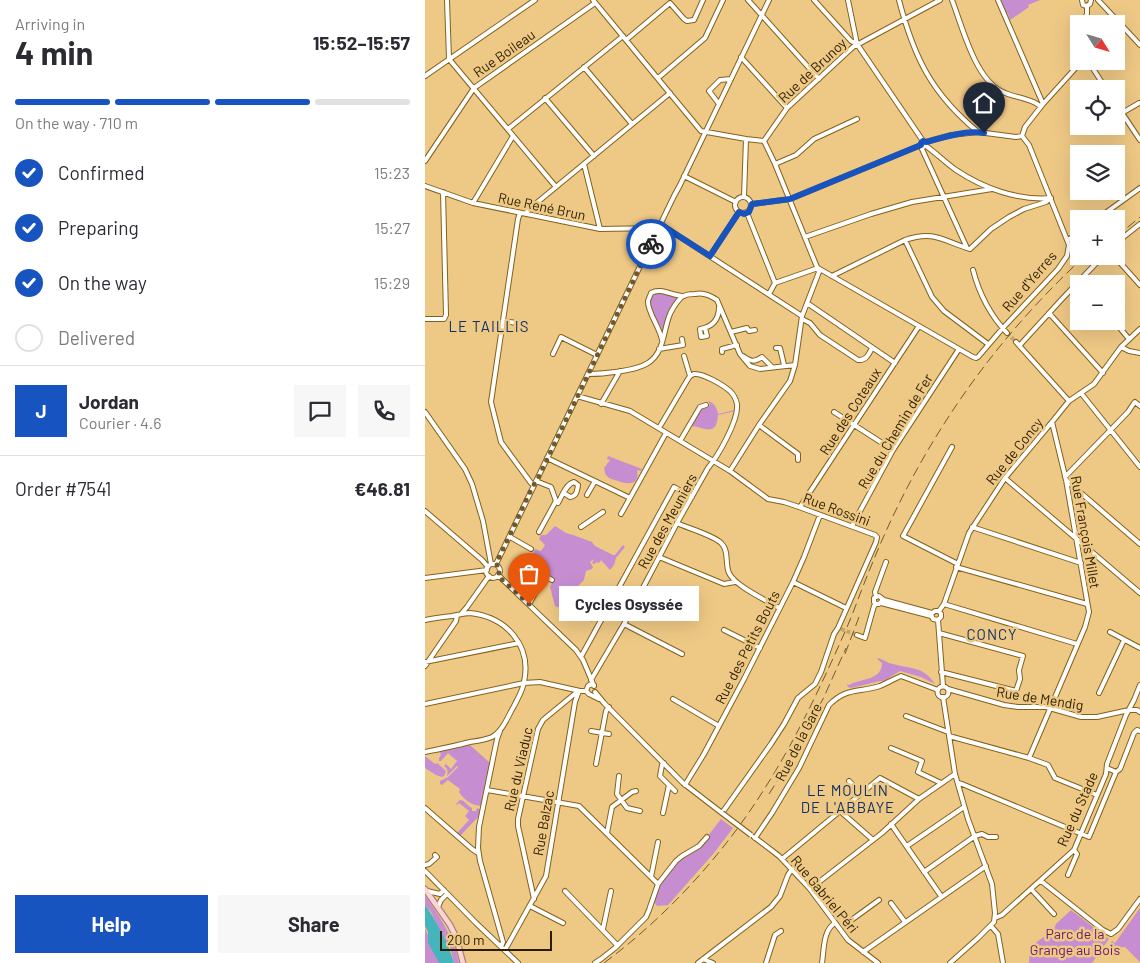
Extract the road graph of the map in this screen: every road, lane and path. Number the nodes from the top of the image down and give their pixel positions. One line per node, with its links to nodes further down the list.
1 (447, 0): 26 (street)
2 (535, 0): 26 (street)
3 (703, 0): 22 (street)
4 (723, 0): 30 (street)
5 (749, 0): 18 (street)
6 (769, 0): 18 (street)
7 (814, 0): 23 (street)
8 (848, 0): 23 (street)
9 (899, 0): 20 (street)
10 (940, 0): 20 (street, Rue de Brunoy)
11 (952, 0): 37 (street)
12 (998, 0): 35 (street)
13 (1082, 0): 17 (street)
14 (1098, 0): 15 (street); 24 (street)
15 (1091, 1): 17 (street)
16 (594, 2): 21 (street); 33 (street, Rue Boileau)
17 (1087, 6): 19 (street)
18 (762, 15): 25 (street); 31 (street)
19 (1086, 15)
20 (904, 20): 23 (street, Rue de Brunoy); 48 (street)
21 (623, 36): 22 (street); 27 (street)
22 (626, 40): 30 (street)
23 (857, 44): 31 (street, Rue de Brunoy); 54 (street)
24 (1140, 45)
25 (741, 58): 32 (street); 41 (street)
26 (449, 59): 29 (street); 33 (street)
27 (584, 67): 36 (street); 45 (street)
28 (1074, 70): 40 (street)
29 (425, 76)
30 (657, 78): 34 (street)
31 (819, 78): 41 (street, Rue de Brunoy)
32 (731, 79): 39 (street); 39 (street)
33 (474, 88): 46 (street); 56 (street, Rue Boileau)
34 (670, 93): 45 (street); 47 (street)
35 (1040, 97): 37 (street); 40 (street)
36 (545, 98): 46 (street); 55 (street)
37 (1036, 102): 40 (street)
38 (1139, 103): 42 (street)
39 (719, 104): 47 (street)
40 (1043, 104): 50 (street)
41 (787, 108): 53 (street, Rue de Brunoy)
42 (1125, 111)
43 (1125, 118): 52 (street)
44 (857, 119): 58 (street)
45 (632, 124): 55 (street)
46 (508, 129): 49 (street)
47 (705, 132): 51 (street); 59 (street)
48 (979, 132): 50 (street); 54 (street)
49 (513, 136): 61 (street); 71 (street)
50 (1022, 136): 68 (street, Rue d'Yerres)
51 (746, 139): 53 (street); 66 (street)
52 (1140, 140)
53 (763, 141): 58 (street)
54 (924, 144): 63 (street); 65 (street); 69 (street)
55 (594, 156): 57 (street)
56 (425, 161)
57 (584, 164): 61 (street); 81 (street)
58 (775, 164): 69 (street)
59 (684, 176): 70 (street); 80 (street)
60 (425, 186): 64 (street, Rue René Brun)
61 (556, 187): 75 (street)
62 (1140, 188): 74 (street)
63 (992, 189): 65 (street); 67 (street)
64 (443, 192): 71 (street, Rue René Brun); 103 (street)
65 (943, 196): 83 (street); 86 (street)
66 (744, 197): 70 (street); 72 (street)
67 (1030, 198): 68 (street); 73 (street)
68 (1051, 198): 73 (street); 85 (street, Rue d'Yerres)
69 (790, 199): 72 (street); 83 (street)
70 (736, 202): 76 (street)
71 (473, 203): 77 (street, Rue René Brun)
72 (752, 204): 78 (street)
73 (1039, 204): 86 (street)
74 (1109, 210)
75 (527, 212): 77 (street, Rue René Brun); 81 (street, Rue René Brun)
76 (739, 212): 78 (street); 87 (street)
77 (521, 213): 104 (street)
78 (747, 213): 94 (street)
79 (1140, 224): 82 (street)
80 (659, 226): 81 (street, Rue René Brun); 87 (street); 127 (street)
81 (600, 229)
82 (1125, 236)
83 (805, 237): 90 (street)
84 (905, 240): 86 (street); 93 (street); 117 (street)
85 (1068, 240): 108 (street, Rue d'Yerres)
86 (969, 249)
87 (710, 256): 97 (street)
88 (1095, 265): 92 (street)
89 (1121, 265): 95 (street)
90 (818, 268): 93 (street); 94 (street); 99 (street)
91 (973, 270): 108 (street)
92 (1087, 275)
93 (832, 276): 106 (street)
94 (775, 284): 97 (street)
95 (1140, 285)
96 (1070, 292): 101 (street)
97 (769, 294): 102 (street)
98 (683, 296): 100 (street); 116 (street); 116 (street)
99 (807, 303): 102 (street); 120 (street)
100 (719, 305): 107 (street); 112 (street)
101 (1049, 313): 135 (street); 140 (street)
102 (802, 317): 120 (street); 131 (street)
103 (425, 319)
104 (503, 321): 105 (street); 163 (street)
105 (524, 324)
106 (919, 326): 123 (street); 130 (street, Rue des Coteaux)
107 (705, 328)
108 (1002, 329): 113 (street, Rue d'Yerres); 117 (street)
109 (1140, 329): 114 (street, Rue de Concy)
110 (755, 330): 112 (street)
111 (1122, 330): 114 (street)
112 (731, 332): 118 (street)
113 (1007, 333)
114 (1129, 338): 121 (street, Rue de Concy)
115 (682, 339): 122 (street)
116 (662, 342): 122 (street)
117 (988, 344): 123 (street)
118 (737, 345): 124 (street); 128 (street)
119 (776, 348): 132 (street)
120 (872, 348): 130 (street)
121 (1121, 348): 125 (street); 135 (street, Rue de Concy)
122 (659, 349): 134 (street)
123 (959, 349): 154 (street, Rue du Chemin de Fer)
124 (722, 352)
125 (1140, 353)
126 (553, 354): 127 (street)
127 (597, 354): 136 (street)
128 (740, 354): 133 (street); 133 (street)
129 (684, 356): 137 (street)
130 (895, 363): 148 (street, Rue des Coteaux)
131 (795, 365): 132 (street); 147 (street)
132 (784, 366): 133 (street)
133 (772, 367)
134 (620, 370): 136 (street); 141 (street)
135 (1103, 372): 138 (street, Rue de Concy)
136 (588, 374): 139 (street)
137 (690, 376): 149 (street); 157 (street, Rue des Meuniers)
138 (1081, 393): 140 (street, Rue de Concy); 150 (street)
139 (577, 396): 141 (street, Rue Rossini); 155 (street)
140 (1069, 400): 146 (street, Rue de Concy)
141 (601, 404): 149 (street, Rue Rossini)
142 (706, 405): 152 (street)
143 (1140, 406): 150 (street)
144 (425, 412): 188 (street)
145 (834, 412): 148 (street)
146 (1052, 422): 160 (street, Rue de Concy); 161 (street, Rue François Millet)
147 (759, 425): 156 (street); 159 (street)
148 (854, 425): 154 (street); 169 (street, Rue des Coteaux)
149 (659, 428): 151 (street, Rue Rossini)
150 (1110, 430): 158 (street); 161 (street)
151 (666, 432): 152 (street, Rue Rossini); 167 (street)
152 (680, 441): 157 (street, Rue Rossini)
153 (952, 447): 187 (street)
154 (893, 450): 175 (street, Rue du Chemin de Fer)
155 (547, 458): 162 (street); 163 (street)
156 (798, 460)
157 (714, 461): 159 (street, Rue Rossini); 166 (street, Rue des Meuniers)
158 (1140, 467)
159 (730, 471): 169 (street, Rue Rossini)
160 (1005, 478): 177 (street, Rue de Concy); 180 (street)
161 (1066, 479): 180 (street, Rue François Millet); 181 (street)
162 (595, 481): 165 (street); 167 (street)
163 (535, 483): 168 (street); 179 (street)
164 (564, 493): 168 (street)
165 (587, 495)
166 (692, 497): 174 (street, Rue des Meuniers); 196 (street)
167 (630, 498): 172 (street)
168 (556, 501): 178 (street)
169 (800, 507): 173 (street, Rue Rossini)
170 (425, 511): 188 (street)
171 (603, 512): 176 (street)
172 (621, 514)
173 (820, 515): 175 (street, Rue Rossini); 194 (street, Rue des Petits Bouts)
174 (677, 523): 183 (street, Rue des Meuniers); 193 (street)
175 (852, 526): 206 (street, Rue Rossini)
176 (581, 527)
177 (972, 527): 186 (street); 187 (street, Rue de Concy)
178 (539, 532)
179 (509, 537): 182 (street); 185 (street)
180 (1076, 539): 186 (street, Rue François Millet); 195 (street)
181 (1140, 544)
182 (531, 549)
183 (659, 557): 193 (street); 203 (street, Rue des Meuniers)
184 (886, 562): 197 (street)
185 (496, 564): 188 (street); 190 (street)
186 (1081, 564): 202 (street, Rue François Millet)
187 (957, 566): 201 (street, Rue de Concy); 202 (street)
188 (488, 567): 189 (street); 191 (street)
189 (489, 576): 190 (street); 204 (street)
190 (498, 576): 199 (street)
191 (425, 578)
192 (552, 580): 199 (street)
193 (735, 582): 205 (street)
194 (793, 582): 205 (street, Rue des Petits Bouts); 206 (street)
195 (1140, 593)
196 (614, 595): 203 (street); 224 (street)
197 (877, 596): 198 (street); 200 (street)
198 (882, 601): 200 (street); 210 (street)
199 (529, 604): 224 (street)
200 (876, 604): 217 (street)
201 (944, 604): 207 (street, Rue de Concy); 220 (street)
202 (1087, 604): 220 (street, Rue François Millet)
203 (634, 606): 213 (street, Rue des Meuniers)
204 (467, 607): 208 (street); 209 (street)
205 (779, 608): 221 (street, Rue des Petits Bouts)
206 (847, 608): 282 (street, Rue Rossini)
207 (939, 611): 210 (street); 212 (street, Rue de Concy)
208 (468, 613): 209 (street); 219 (street)
209 (459, 614): 211 (street); 225 (street)
210 (932, 614): 212 (street)
211 (425, 620)
212 (938, 620): 216 (street, Rue de Concy)
213 (624, 624): 223 (street); 227 (street, Rue des Meuniers)
214 (724, 630): 221 (street)
215 (1110, 632): 218 (street)
216 (939, 633): 226 (street, Rue de Concy); 226 (street)
217 (857, 635)
218 (1124, 640): 222 (street); 238 (street)
219 (519, 643): 225 (street); 228 (street)
220 (1077, 644): 243 (street, Rue François Millet)
221 (759, 648): 247 (street, Rue des Petits Bouts)
222 (1140, 648)
223 (682, 654)
224 (581, 656): 227 (street)
225 (426, 663)
226 (941, 672): 232 (street, Rue de Concy)
227 (589, 678): 230 (street); 231 (street)
228 (524, 683): 235 (street); 241 (street); 249 (street)
229 (1140, 685): 244 (street, Rue du Stade)
230 (588, 686): 231 (street); 236 (street)
231 (594, 686): 237 (street)
232 (943, 686): 233 (street); 234 (street)
233 (948, 689): 239 (street); 243 (street, Rue de Mendig)
234 (937, 690): 239 (street); 288 (street, Rue de la Gare)
235 (579, 691): 236 (street); 273 (street, Rue du Viaduc); 276 (street, Rue Balzac)
236 (586, 691): 237 (street)
237 (593, 693): 242 (street)
238 (1099, 693)
239 (943, 697): 253 (street)
240 (673, 699): 247 (street)
241 (425, 704)
242 (609, 708): 251 (street); 257 (street)
243 (1049, 708): 244 (street, Rue de Mendig); 256 (street, Rue François Millet)
244 (1129, 710): 245 (street); 259 (street, Rue du Stade)
245 (1140, 712)
246 (906, 716): 253 (street)
247 (719, 726): 267 (street, Rue des Petits Bouts)
248 (1140, 730): 260 (street)
249 (500, 731): 255 (street); 268 (street)
250 (591, 731): 251 (street)
251 (601, 732): 252 (street); 258 (street)
252 (609, 734)
253 (949, 734): 256 (street); 261 (street)
254 (891, 748): 264 (street)
255 (425, 752)
256 (1029, 758): 272 (street)
257 (664, 763): 266 (street); 267 (street)
258 (596, 764)
259 (1107, 768): 260 (street); 272 (street, Rue du Stade)
260 (1116, 772): 285 (street)
261 (955, 774): 264 (street); 265 (street)
262 (619, 776): 275 (street)
263 (849, 781): 271 (street)
264 (941, 783): 274 (street)
265 (958, 783): 277 (street); 285 (street)
266 (669, 785): 270 (street); 281 (street)
267 (685, 785): 282 (street)
268 (487, 790): 273 (street); 294 (street)
269 (636, 791): 275 (street)
270 (675, 791)
271 (861, 793): 274 (street); 280 (street)
272 (1097, 795): 285 (street, Rue du Stade)
273 (523, 796): 276 (street); 314 (street, Rue du Viaduc)
274 (919, 799): 283 (street)
275 (621, 800): 279 (street); 284 (street)
276 (558, 802): 284 (street); 314 (street, Rue Balzac)
277 (964, 806): 286 (street); 292 (street)
278 (425, 808): 294 (street)
279 (640, 811)
280 (840, 811): 290 (street); 296 (street)
281 (663, 813)
282 (722, 813): 288 (street, Rue Gabriel Péri, bridge)
283 (891, 824): 290 (street); 292 (street)
284 (607, 833): 303 (street)
285 (1081, 834): 293 (street, Rue du Stade)
286 (975, 836): 289 (street); 298 (street); 301 (street)
287 (707, 837): 305 (street)
288 (753, 837): 296 (street, Rue Gabriel Péri)
289 (996, 837)
290 (873, 840): 306 (street)
291 (658, 842): 303 (street)
292 (907, 846): 301 (street)
293 (1074, 850): 302 (street); 304 (street, Rue du Stade)
294 (478, 853): 329 (street)
295 (435, 855): 297 (street)
296 (782, 859): 299 (street, Rue Gabriel Péri)
297 (425, 865)
298 (986, 866): 313 (street); 323 (street)
299 (792, 869): 306 (street, Rue Gabriel Péri); 331 (street)
300 (425, 871): 309 (street)
301 (925, 872): 313 (street)
302 (1069, 875)
303 (651, 877): 305 (street)
304 (1041, 881): 307 (street, Rue du Stade); 315 (street)
305 (658, 884): 328 (street)
306 (810, 889): 321 (street, Rue Gabriel Péri)
307 (1031, 889): 320 (street); 323 (street, Rue du Stade)
308 (426, 890): 309 (street); 319 (main road)
309 (444, 890): 312 (street)
310 (565, 891): 326 (street)
311 (611, 891): 326 (street)
312 (447, 894): 319 (street); 329 (street)
313 (941, 896): 322 (street)
314 (534, 899): 318 (street, Rue Balzac)
315 (1140, 899)
316 (879, 900): 325 (street)
317 (891, 903): 322 (street)
318 (530, 906): 324 (street); 329 (street, Rue Balzac)
319 (438, 907): 332 (main road)
320 (1054, 914)
321 (835, 922): 325 (street, Rue Gabriel Péri); 338 (street)
322 (905, 922): 330 (street)
323 (993, 922): 340 (street, Rue du Stade); 341 (street)
324 (563, 924)
325 (842, 926): 330 (street, Rue Gabriel Péri)
326 (603, 930): 328 (street)
327 (781, 930): 337 (street)
328 (617, 945): 334 (street)
329 (503, 949): 333 (street)
330 (863, 952): 339 (street, Rue Gabriel Péri)
331 (703, 960): 335 (street); 336 (street)
332 (463, 963)
333 (518, 963)
334 (595, 963)
335 (698, 963)
336 (713, 963)
337 (766, 963)
338 (822, 963)
339 (878, 963)
340 (950, 963)
341 (1003, 963)

